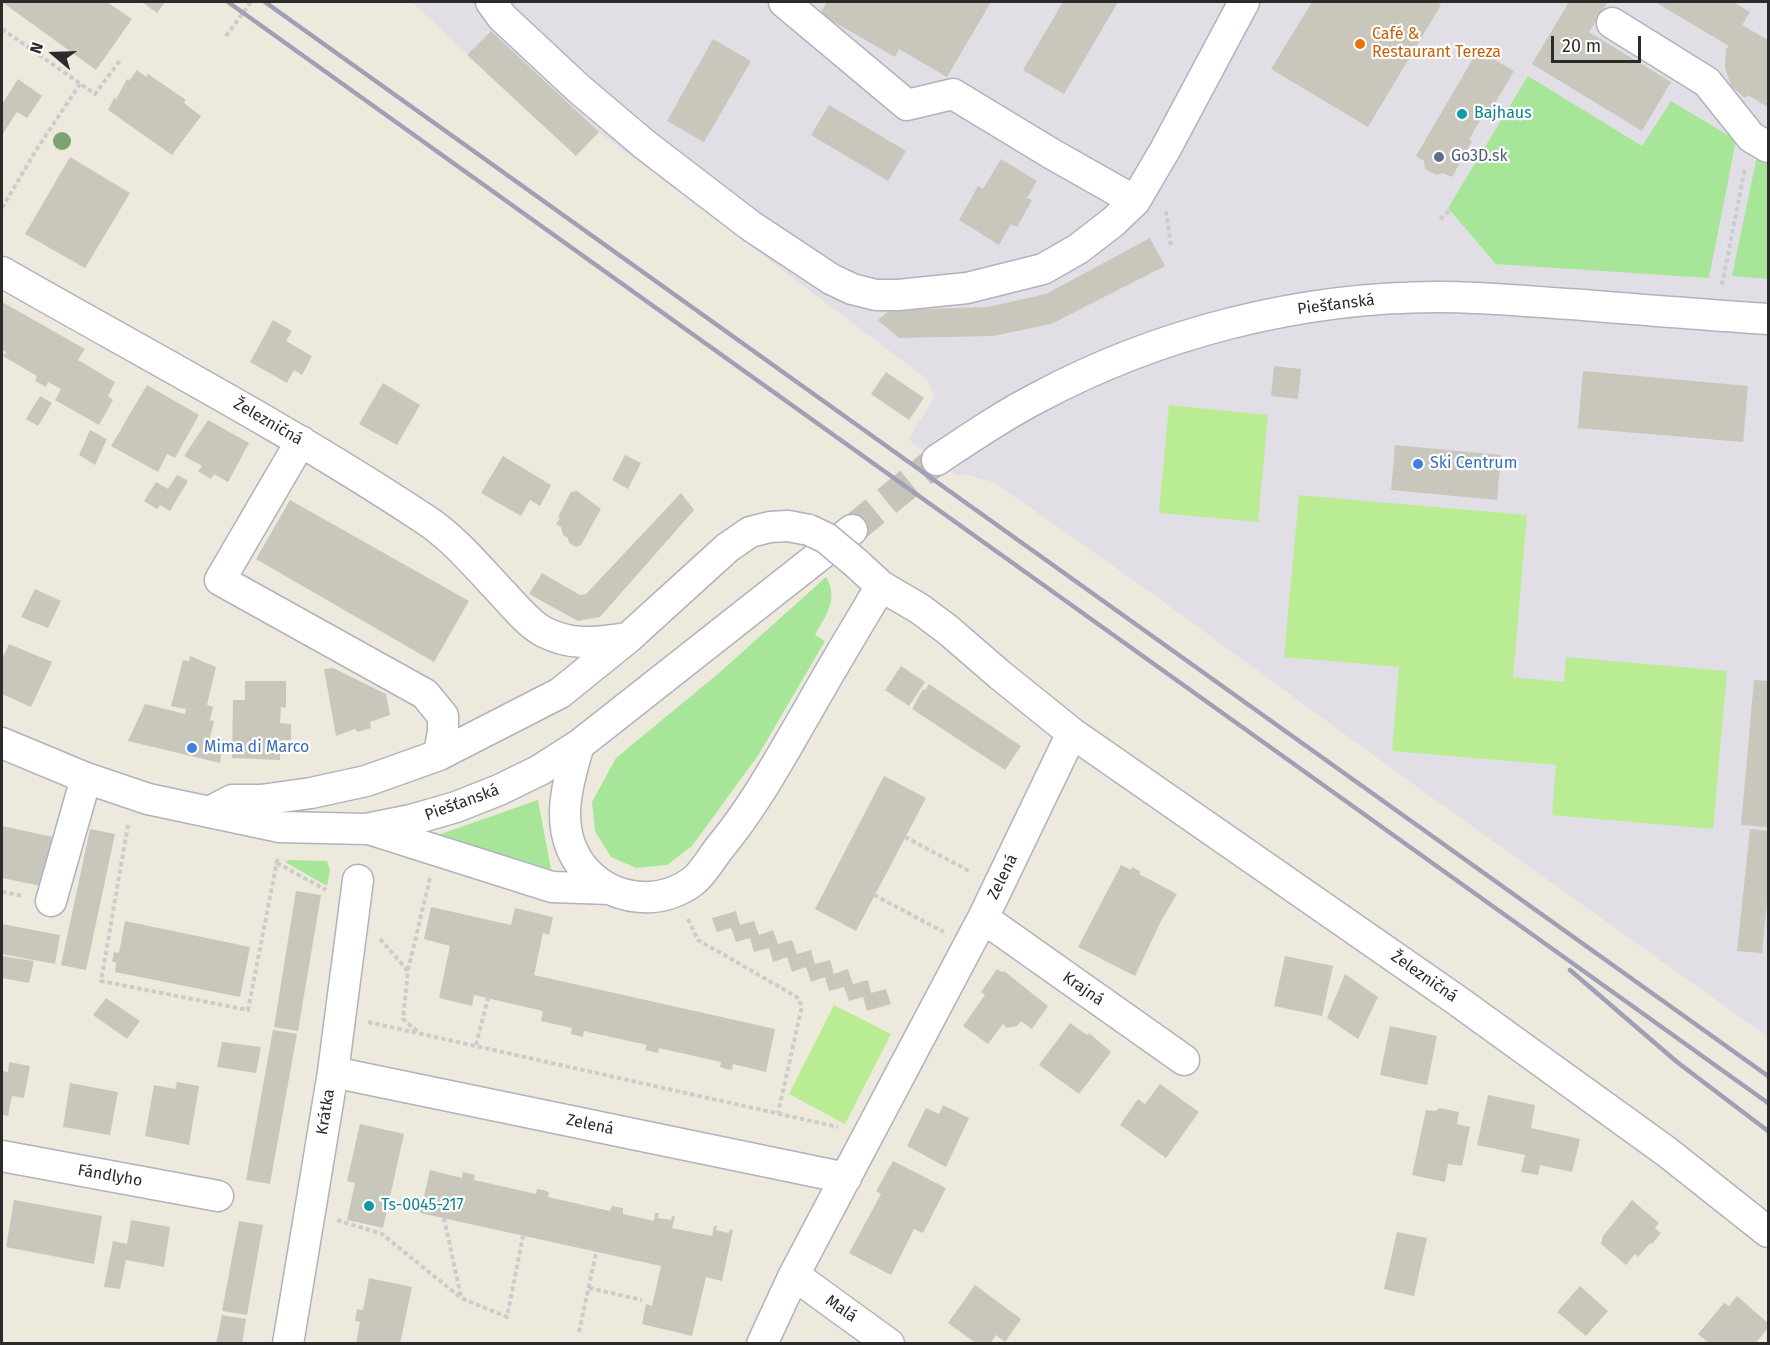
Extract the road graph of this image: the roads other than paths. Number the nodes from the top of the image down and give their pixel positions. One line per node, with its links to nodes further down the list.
1 (491, 2): 6 (street)
2 (783, 2): 6 (street)
3 (1244, 2): 6 (street)
4 (1612, 23): 5 (street)
5 (1760, 142)
6 (1135, 201)
7 (2, 272): 9 (street, Železničná)
8 (1768, 320): 10 (street, Piešťanská)
9 (301, 441): 13 (street, Železničná); 17 (street)
10 (937, 460)
11 (852, 530): 16 (street, Piešťanská)
12 (881, 586): 13 (street, Železničná, bridge); 14 (street, Železničná); 22 (street)
13 (628, 638): 17 (street)
14 (1072, 733): 24 (street, Zelená); 30 (street, Železničná)
15 (2, 744): 18 (street, Piešťanská)
16 (579, 745): 20 (street, Piešťanská); 22 (street)
17 (439, 755): 19 (street)
18 (86, 778): 19 (street, Piešťanská); 23 (street)
19 (210, 811): 20 (street, Piešťanská)
20 (366, 829): 22 (street)
21 (345, 887): 26 (street, Krátka)
22 (610, 889)
23 (51, 901)
24 (983, 918): 25 (street, Krajná); 28 (street, Zelená)
25 (1184, 1060)
26 (333, 1072): 28 (street, Zelená); 32 (street, Krátka)
27 (2, 1156): 29 (street, Fándlyho)
28 (846, 1178): 31 (street, Zelená)
29 (218, 1196)
30 (1768, 1232)
31 (794, 1275): 33 (street, Zelená); 34 (street, Malá)
32 (288, 1344)
33 (762, 1344)
34 (889, 1344)

